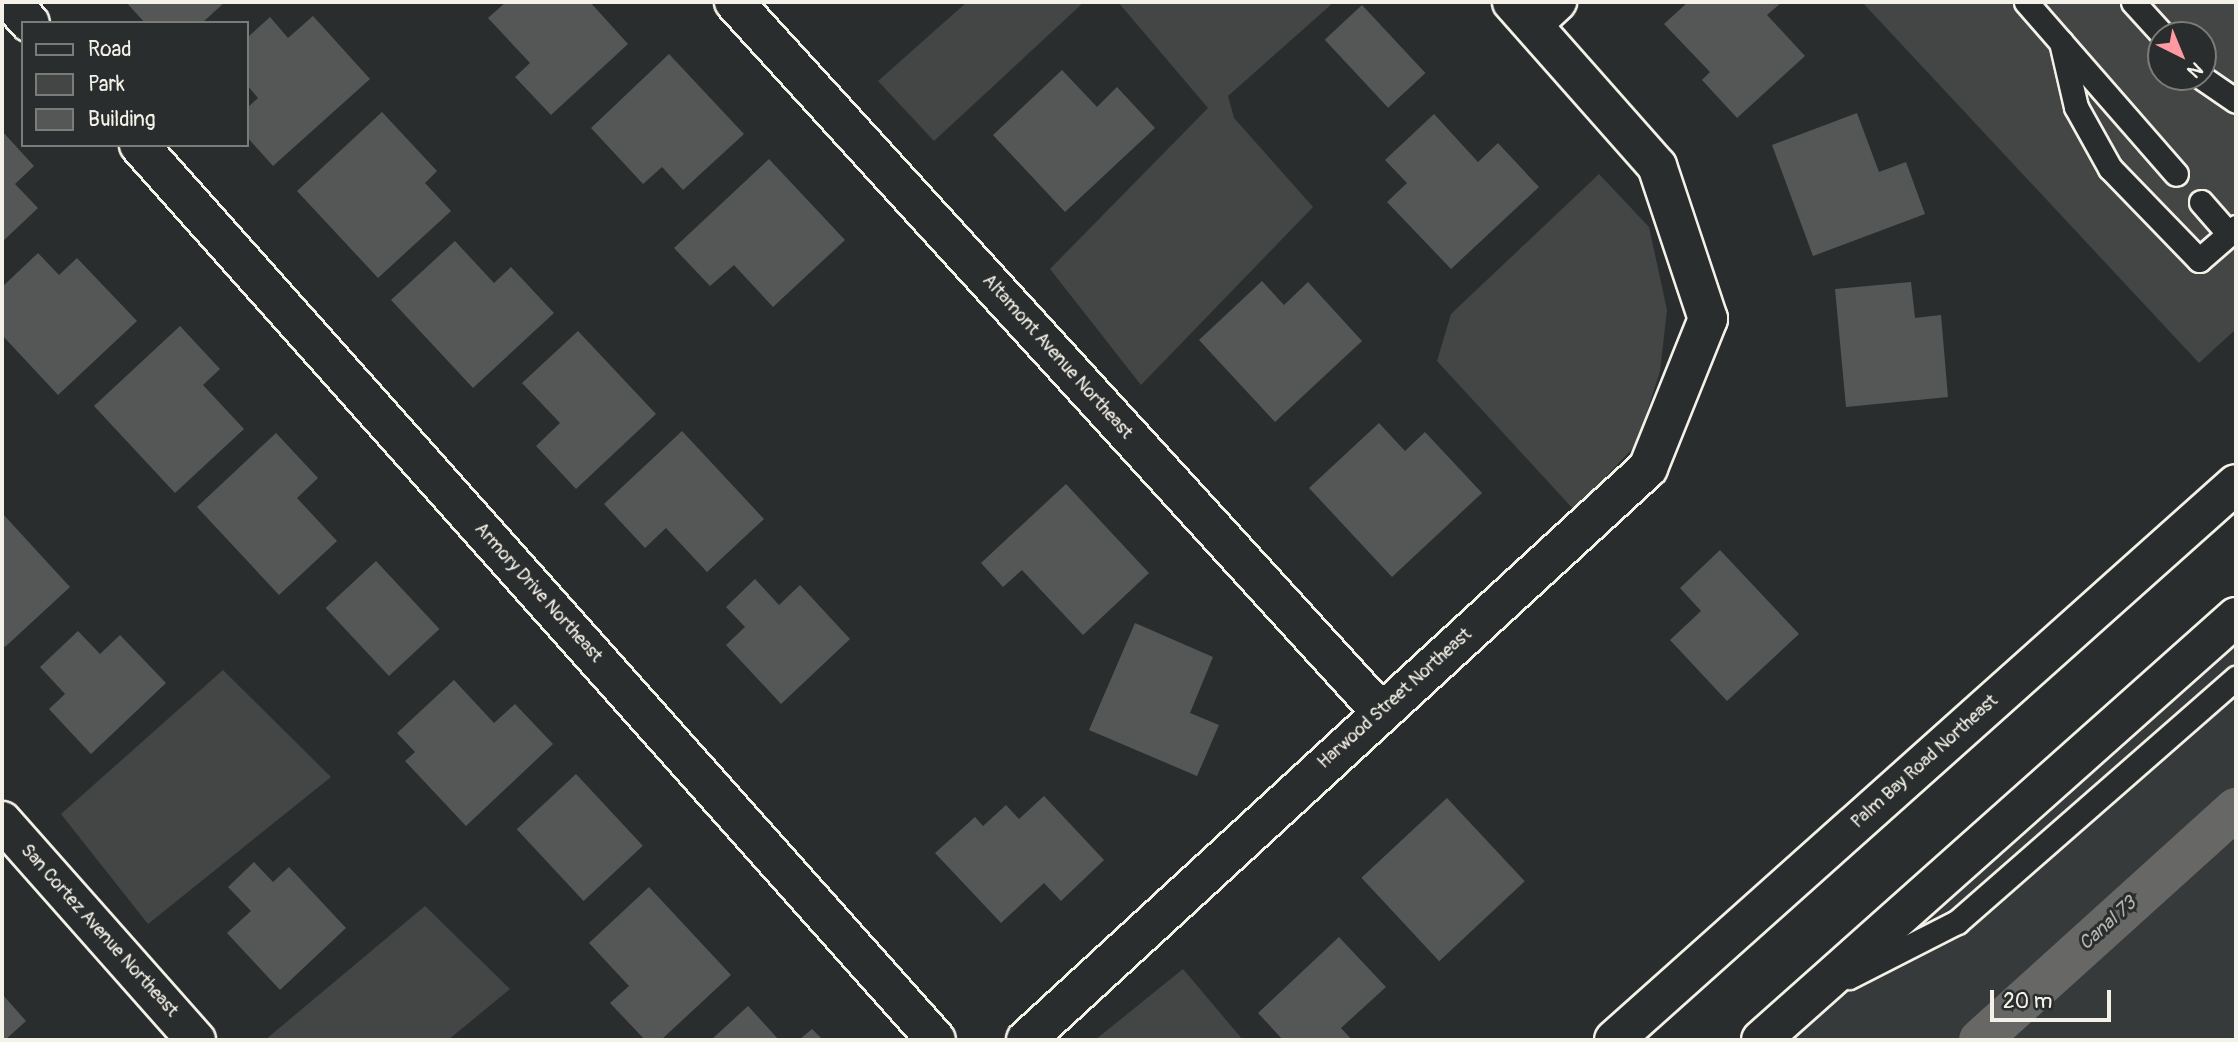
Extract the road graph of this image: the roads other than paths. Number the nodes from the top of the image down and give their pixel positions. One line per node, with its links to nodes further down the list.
1 (11, 2): 6 (street)
2 (734, 2): 18 (street, Altamont Avenue Northeast)
3 (2026, 2): 8 (lane)
4 (2133, 2): 7 (lane)
5 (1534, 9): 18 (street, Harwood Street Northeast)
6 (28, 21)
7 (2150, 21)
8 (2062, 42): 12 (lane); 14 (lane)
9 (2217, 88): 10 (lane)
10 (2236, 101)
11 (141, 147): 22 (street, Armory Drive Northeast)
12 (2176, 174)
13 (2201, 202): 14 (lane)
14 (2233, 230)
15 (2236, 484): 24 (street, Palm Bay Road Northeast)
16 (2236, 617): 20 (street)
17 (2236, 678): 20 (lane)
18 (1380, 711): 23 (street, Harwood Street Northeast)
19 (2, 821): 21 (street, San Cortez Avenue Northeast)
20 (1815, 994): 25 (street)
21 (196, 1040)
22 (936, 1040)
23 (1026, 1040)
24 (1614, 1040)
25 (1761, 1040)

